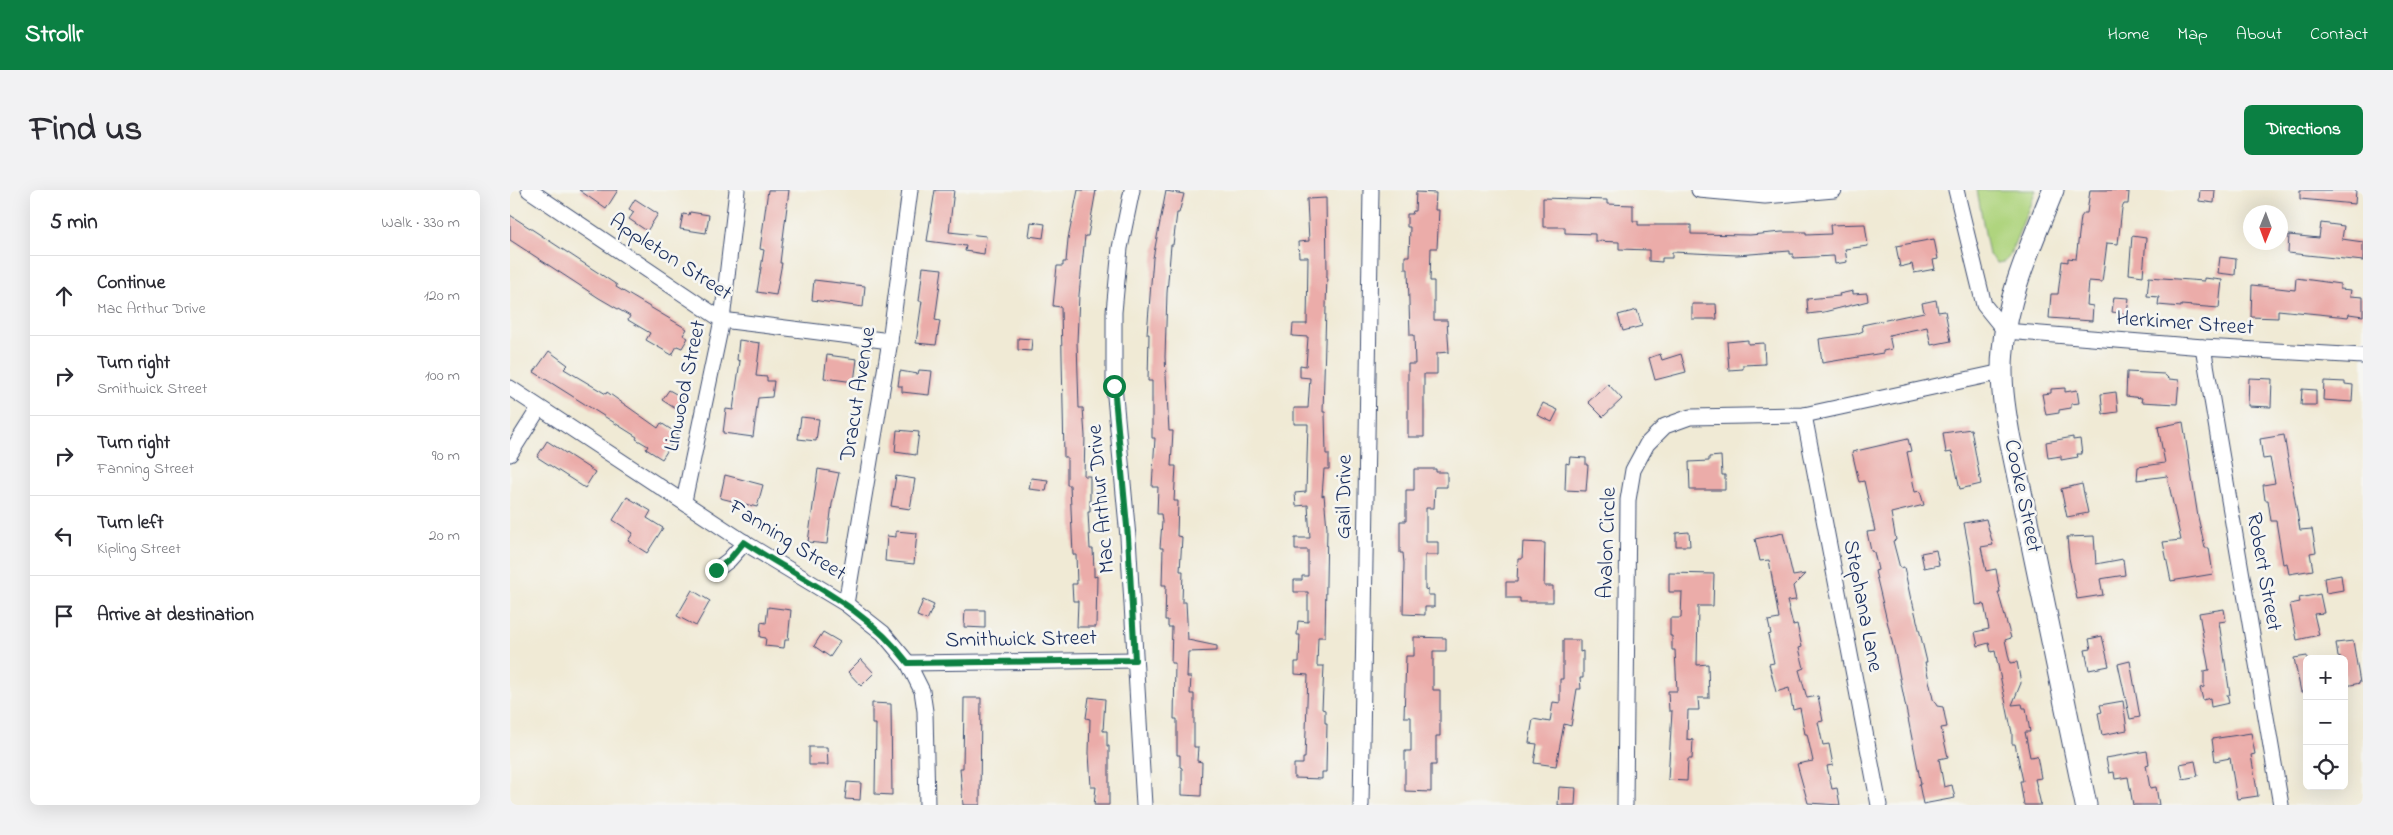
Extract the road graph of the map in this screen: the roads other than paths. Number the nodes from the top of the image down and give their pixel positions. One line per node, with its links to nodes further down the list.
1 (528, 190): 11 (street, Appleton Street)
2 (737, 190): 11 (street, Linwood Street)
3 (910, 190): 13 (street, Dracut Avenue)
4 (1132, 190): 25 (street, Mac Arthur Drive)
5 (1371, 190): 29 (street, Gail Drive)
6 (1699, 190): 10 (street)
7 (1834, 190): 10 (street)
8 (1956, 190): 12 (street)
9 (2053, 190): 12 (main road, Cooke Street)
10 (1747, 192)
11 (722, 320): 13 (street, Appleton Street); 21 (street, Linwood Street)
12 (2005, 331): 14 (street, Herkimer Street); 16 (main road, Cooke Street)
13 (890, 341): 24 (street, Dracut Avenue)
14 (2203, 347): 15 (street, Herkimer Street); 33 (street, Robert Street)
15 (2363, 356)
16 (2002, 372): 19 (street, Avalon Circle); 32 (main road, Cooke Street)
17 (510, 388): 18 (street, Fanning Street)
18 (539, 408): 20 (street); 21 (street, Fanning Street)
19 (1804, 415): 30 (street, Avalon Circle); 31 (street, Stephana Lane)
20 (510, 454)
21 (684, 501): 22 (street, Fanning Street)
22 (744, 542): 23 (street); 24 (street, Fanning Street)
23 (716, 570)
24 (846, 604): 26 (street, Fanning Street)
25 (1135, 660): 26 (street, Smithwick Street); 28 (street, Mac Arthur Drive)
26 (908, 663): 27 (street, Fanning Street)
27 (927, 805)
28 (1144, 805)
29 (1361, 805)
30 (1625, 805)
31 (1879, 805)
32 (2086, 805)
33 (2280, 805)

